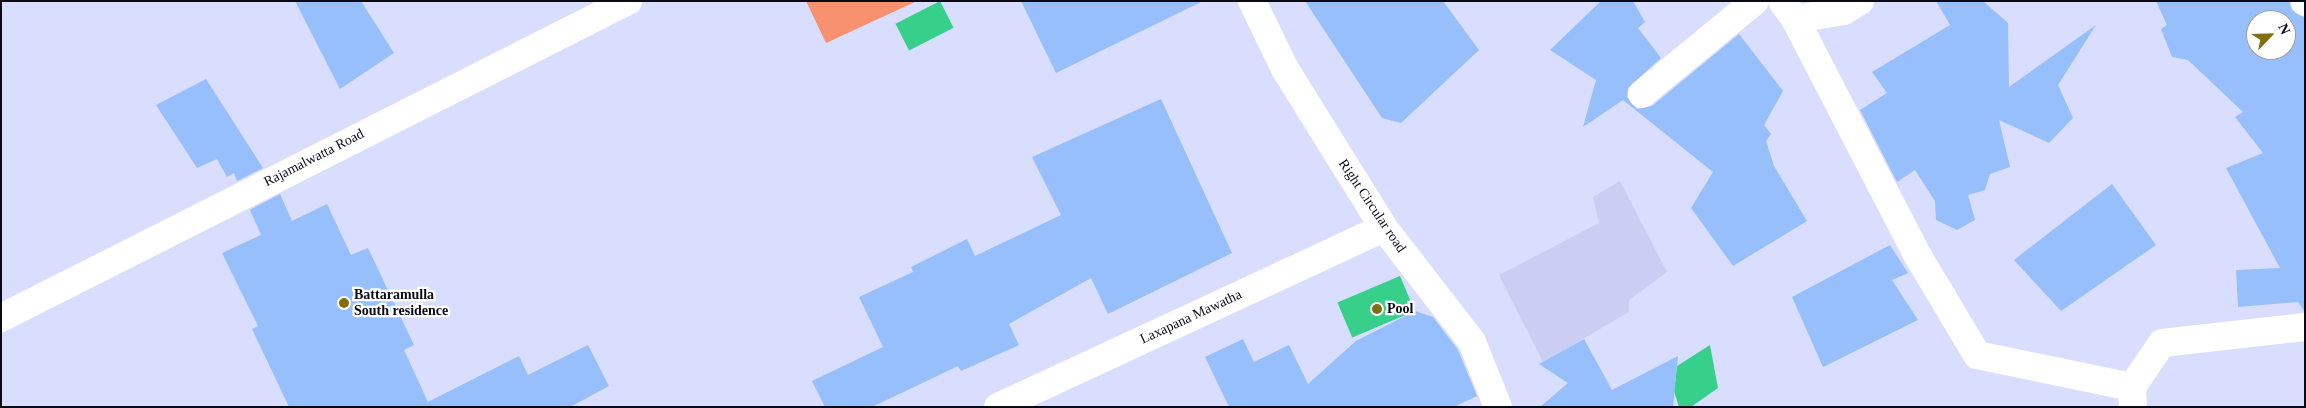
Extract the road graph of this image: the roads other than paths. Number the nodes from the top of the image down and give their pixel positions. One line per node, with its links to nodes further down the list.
1 (628, 1): 8 (street, Rajamalwatta Road)
2 (1252, 1): 7 (street, Right Circular road)
3 (1755, 1): 6 (street)
4 (1860, 1): 5 (street)
5 (1789, 10): 10 (street)
6 (1642, 94)
7 (1384, 228): 11 (street, Laxapana Mawatha); 12 (street, Right Circular road)
8 (1, 318)
9 (2302, 320): 10 (street)
10 (2132, 397)
11 (998, 407)
12 (1498, 407)

